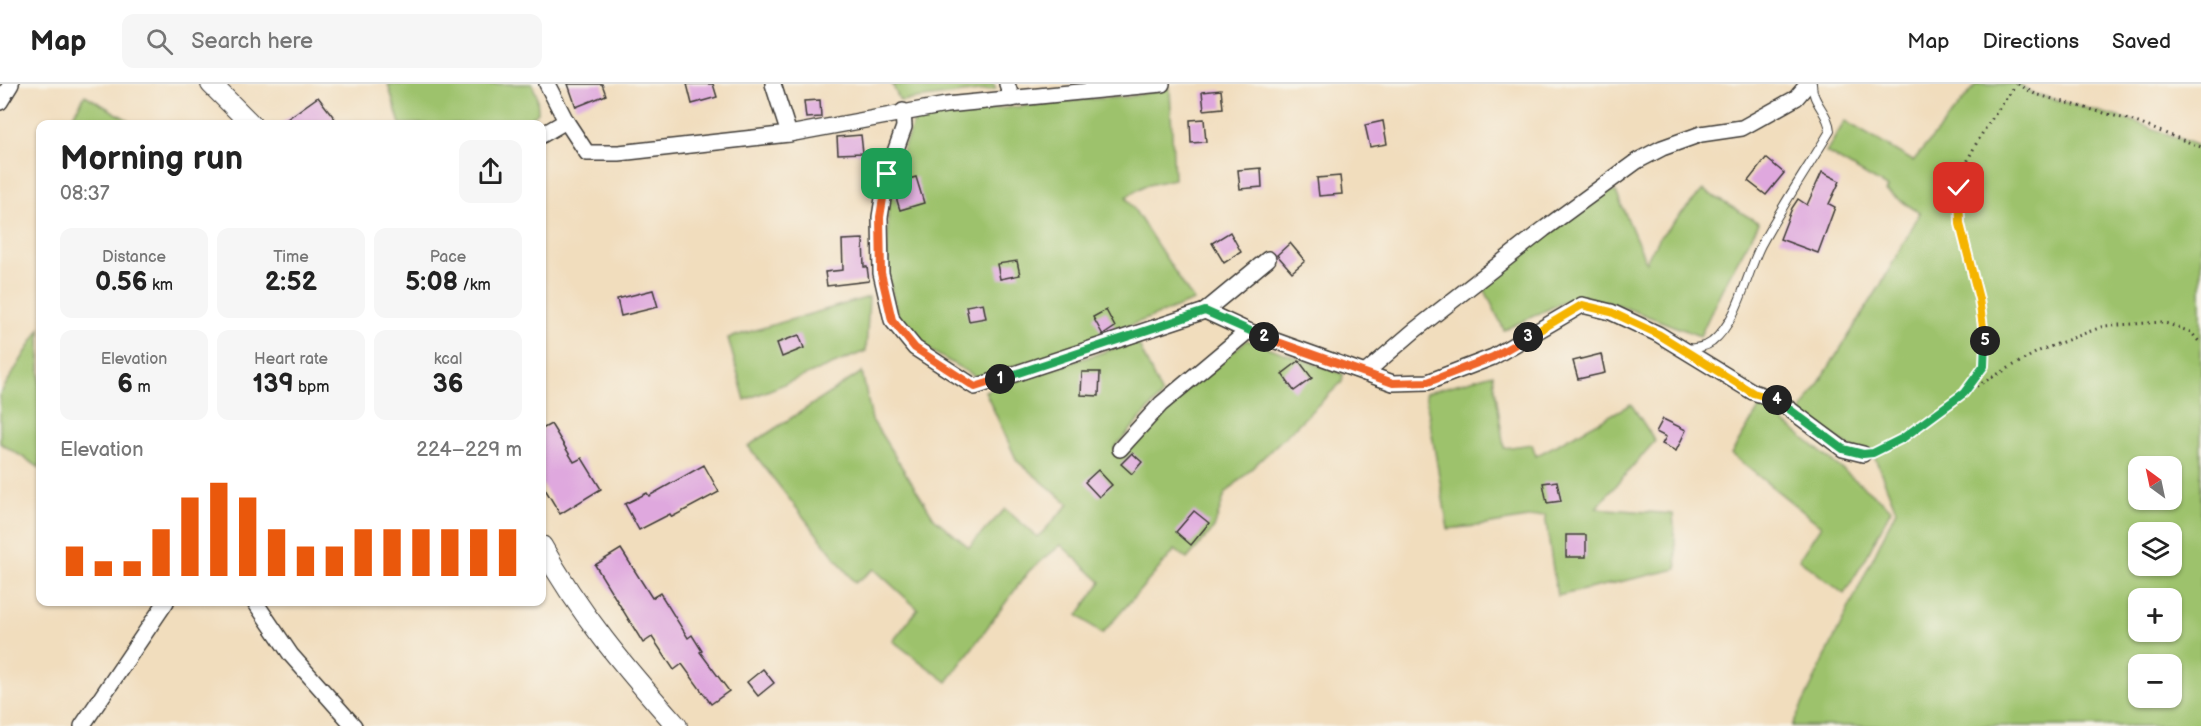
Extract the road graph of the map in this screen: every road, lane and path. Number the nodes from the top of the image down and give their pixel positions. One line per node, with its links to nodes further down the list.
1 (11, 84): 10 (street)
2 (211, 84): 12 (street)
3 (547, 84): 13 (street)
4 (773, 84): 15 (street)
5 (1007, 84): 9 (street)
6 (1162, 84): 9 (street)
7 (1810, 84): 21 (lane); 22 (street)
8 (2017, 84): 16 (path); 23 (path)
9 (1012, 99): 11 (street)
10 (0, 102)
11 (903, 111): 15 (street); 18 (street)
12 (247, 120)
13 (566, 121): 14 (street); 15 (street)
14 (546, 133)
15 (789, 134)
16 (2201, 147)
17 (1268, 259): 18 (street)
18 (1205, 311): 19 (street)
19 (1248, 332): 22 (street); 24 (street)
20 (2201, 345): 23 (path)
21 (1684, 350): 22 (street); 25 (street)
22 (1365, 373)
23 (1964, 393): 25 (path)
24 (1120, 449)
25 (1863, 454)
26 (546, 553): 31 (street)
27 (163, 606): 29 (street)
28 (258, 606): 30 (street)
29 (82, 726)
30 (354, 726)
31 (677, 726)

